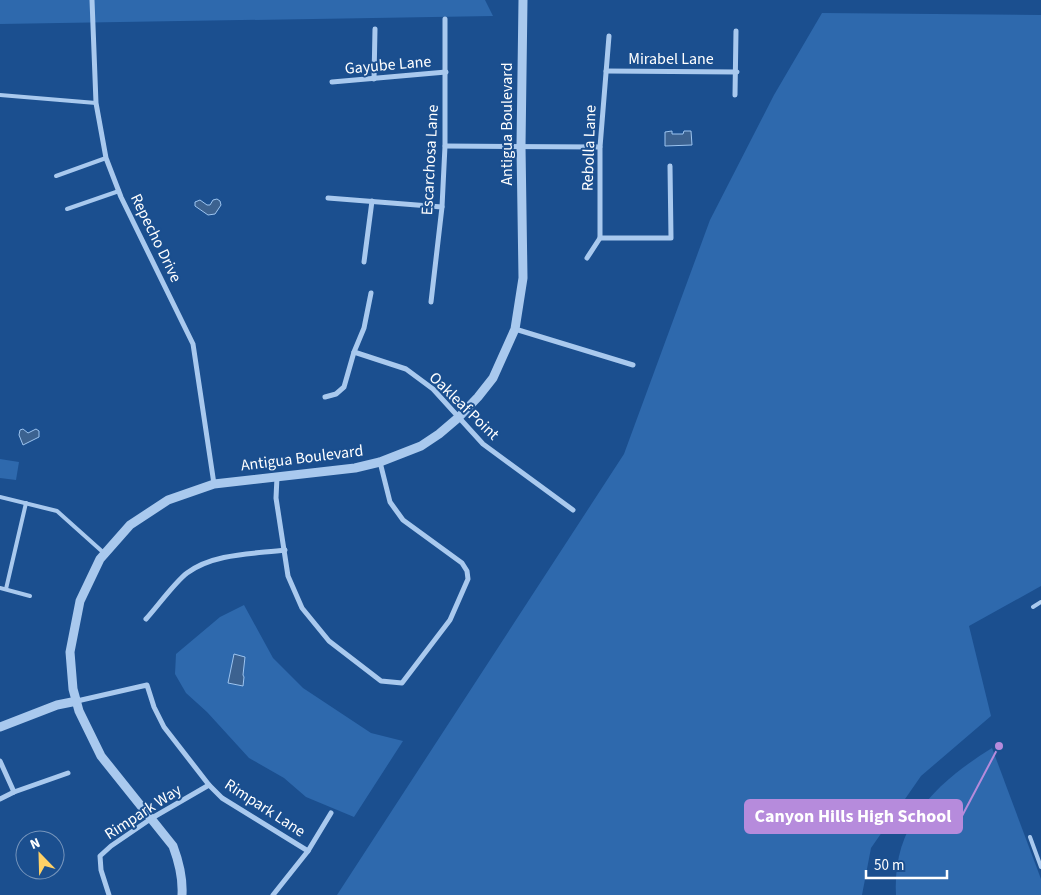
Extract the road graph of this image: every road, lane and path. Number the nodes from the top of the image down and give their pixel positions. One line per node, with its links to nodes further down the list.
1 (92, 0): 14 (street, Repecho Drive)
2 (523, 0): 16 (street, Antigua Boulevard)
3 (445, 19): 8 (street, Escarchosa Lane)
4 (375, 29): 10 (street)
5 (736, 31): 9 (street, Mirabel Lane)
6 (609, 36): 7 (street, Rebolla Lane)
7 (606, 71): 9 (street, Mirabel Lane); 17 (street, Rebolla Lane)
8 (446, 72): 10 (street, Gayube Lane); 15 (street, Escarchosa Lane)
9 (736, 72): 13 (street, Mirabel Lane)
10 (374, 79): 11 (street, Gayube Lane)
11 (332, 82)
12 (0, 94): 14 (lane)
13 (735, 96)
14 (96, 103): 18 (street, Repecho Drive)
15 (445, 146): 16 (street); 24 (street, Escarchosa Lane)
16 (521, 146): 17 (street); 31 (street, Antigua Boulevard)
17 (600, 147): 26 (street, Rebolla Lane)
18 (106, 158): 20 (lane); 21 (street, Repecho Drive)
19 (670, 166): 26 (street)
20 (56, 176)
21 (119, 190): 25 (lane); 38 (street, Repecho Drive)
22 (328, 198): 23 (street)
23 (372, 201): 24 (street); 28 (street)
24 (442, 207): 30 (street, Escarchosa Lane)
25 (67, 209)
26 (600, 238): 27 (street)
27 (587, 258)
28 (364, 262)
29 (371, 293): 32 (street)
30 (430, 302)
31 (515, 329): 33 (street); 35 (street, Antigua Boulevard)
32 (354, 352): 34 (street); 35 (street, Oakleaf Point)
33 (633, 365)
34 (325, 397)
35 (459, 417): 36 (street, Antigua Boulevard); 41 (street, Oakleaf Point)
36 (380, 462): 37 (street, Antigua Boulevard); 42 (street)
37 (277, 477): 38 (street, Antigua Boulevard); 42 (street)
38 (214, 484): 43 (street, Antigua Boulevard)
39 (0, 497): 40 (lane)
40 (26, 504): 43 (lane); 45 (lane)
41 (573, 510)
42 (285, 550): 49 (street)
43 (105, 554): 50 (street, Antigua Boulevard)
44 (0, 588): 45 (lane)
45 (6, 589): 46 (lane)
46 (30, 596)
47 (1041, 602): 48 (lane)
48 (1033, 607)
49 (146, 619)
50 (77, 701): 51 (street); 54 (street, Rimpark Lane); 58 (street, Antigua Boulevard)
51 (0, 727)
52 (0, 761): 55 (street)
53 (68, 773): 55 (street)
54 (209, 785): 58 (street, Rimpark Way); 60 (street, Rimpark Lane)
55 (14, 792): 56 (street)
56 (0, 799)
57 (331, 813): 60 (street)
58 (152, 818): 62 (street, Rimpark Way); 63 (street, Antigua Boulevard)
59 (1030, 837): 61 (lane)
60 (308, 851): 64 (street)
61 (1041, 867)
62 (109, 895)
63 (182, 895)
64 (273, 895)

